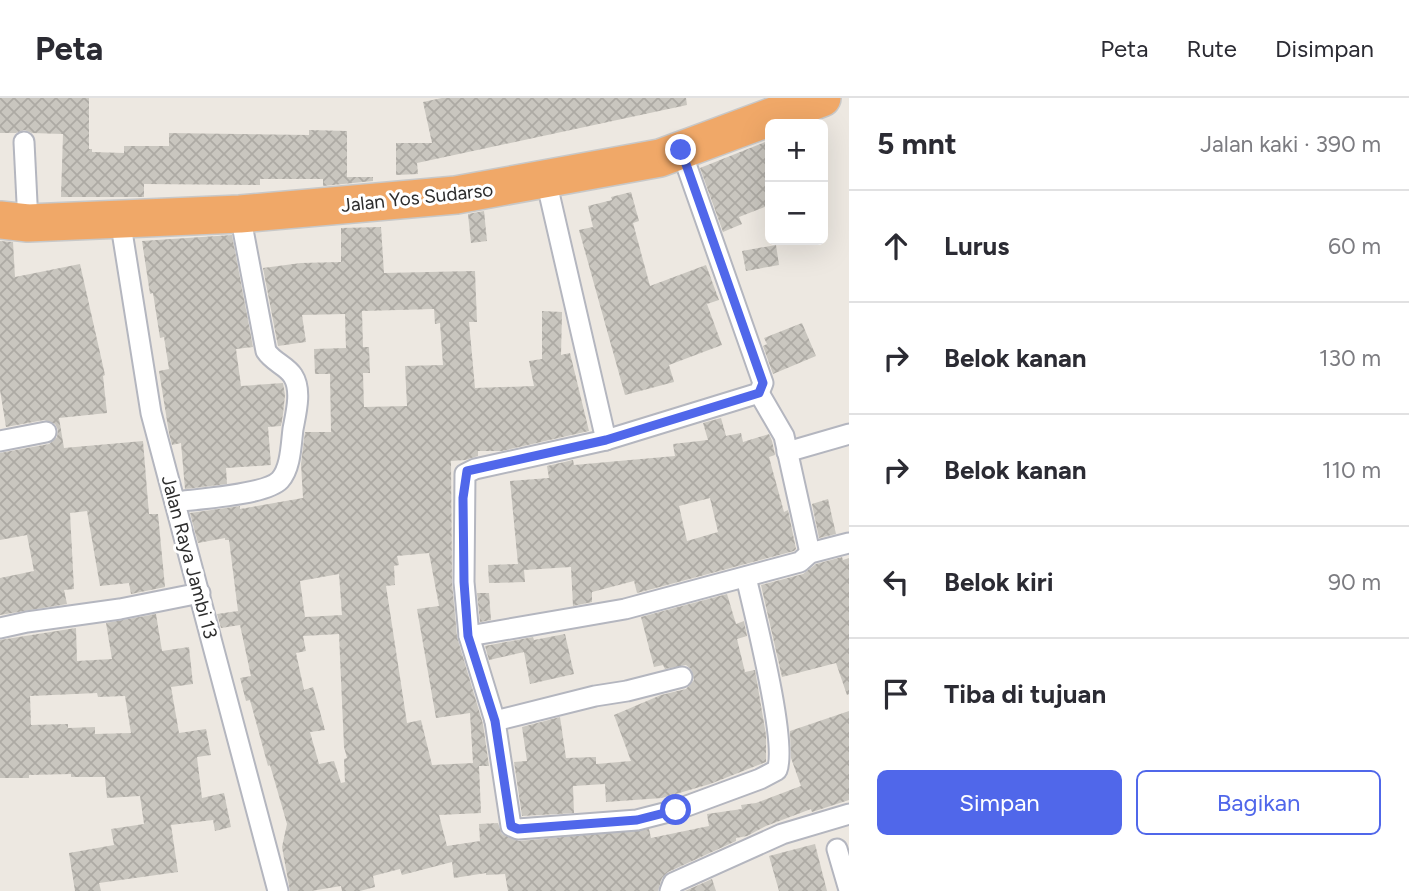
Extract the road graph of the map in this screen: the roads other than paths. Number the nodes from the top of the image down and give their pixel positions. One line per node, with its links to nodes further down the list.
1 (821, 98): 3 (highway, Jalan Yos Sudarso)
2 (24, 142): 7 (street)
3 (681, 150): 4 (highway, Jalan Yos Sudarso); 8 (street)
4 (546, 180): 5 (highway, Jalan Yos Sudarso); 11 (street)
5 (240, 214): 6 (highway, Jalan Yos Sudarso); 14 (street)
6 (120, 219): 7 (highway, Jalan Yos Sudarso); 14 (street, Jalan Raya Jambi 13)
7 (14, 221)
8 (759, 393): 11 (street); 13 (street)
9 (46, 432): 12 (street)
10 (849, 434): 13 (street)
11 (606, 440): 20 (street)
12 (0, 441)
13 (787, 452): 16 (street)
14 (175, 502): 18 (street, Jalan Raya Jambi 13)
15 (849, 543): 16 (street)
16 (810, 553): 17 (street)
17 (746, 577): 20 (street); 22 (street)
18 (200, 593): 19 (street); 26 (street, Jalan Raya Jambi 13)
19 (0, 628)
20 (468, 636): 22 (street)
21 (682, 677): 22 (street)
22 (495, 721)
23 (849, 814): 27 (street)
24 (837, 849): 25 (street)
25 (849, 890)
26 (278, 891)
27 (670, 891)

